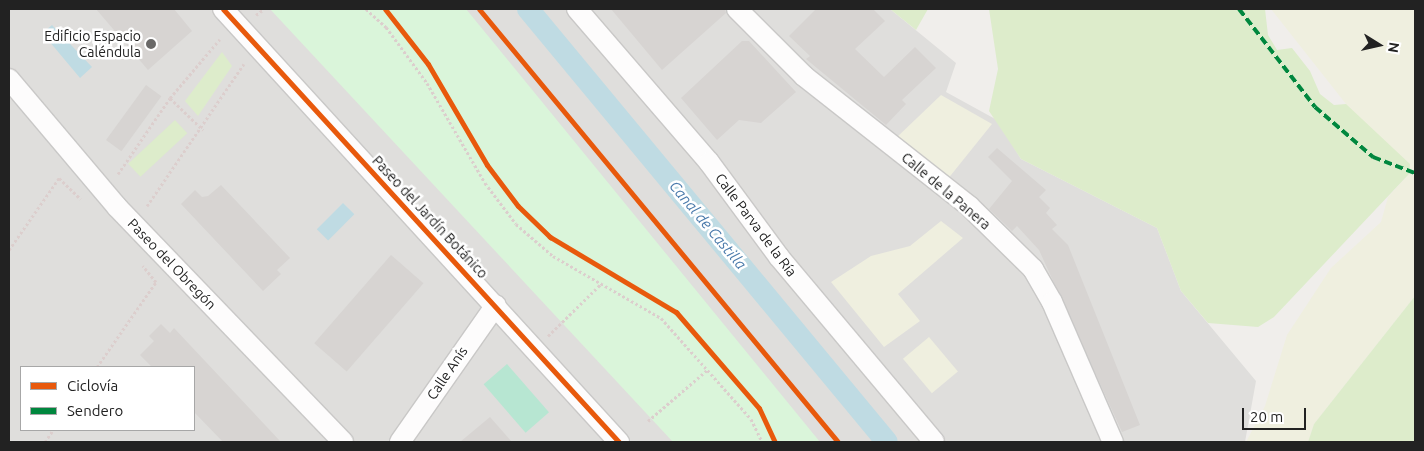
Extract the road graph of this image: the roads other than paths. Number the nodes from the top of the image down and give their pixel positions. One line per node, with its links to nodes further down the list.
1 (222, 9): 5 (street, Paseo del Jardín Botánico)
2 (577, 9): 9 (street, Calle Parva de la Ría)
3 (737, 9): 10 (street, Calle de la Panera)
4 (9, 79): 6 (street, Paseo del Obregón)
5 (496, 305): 7 (street, Calle Anís); 8 (street, Paseo del Jardín Botánico)
6 (343, 442)
7 (400, 442)
8 (619, 442)
9 (934, 442)
10 (1113, 442)

